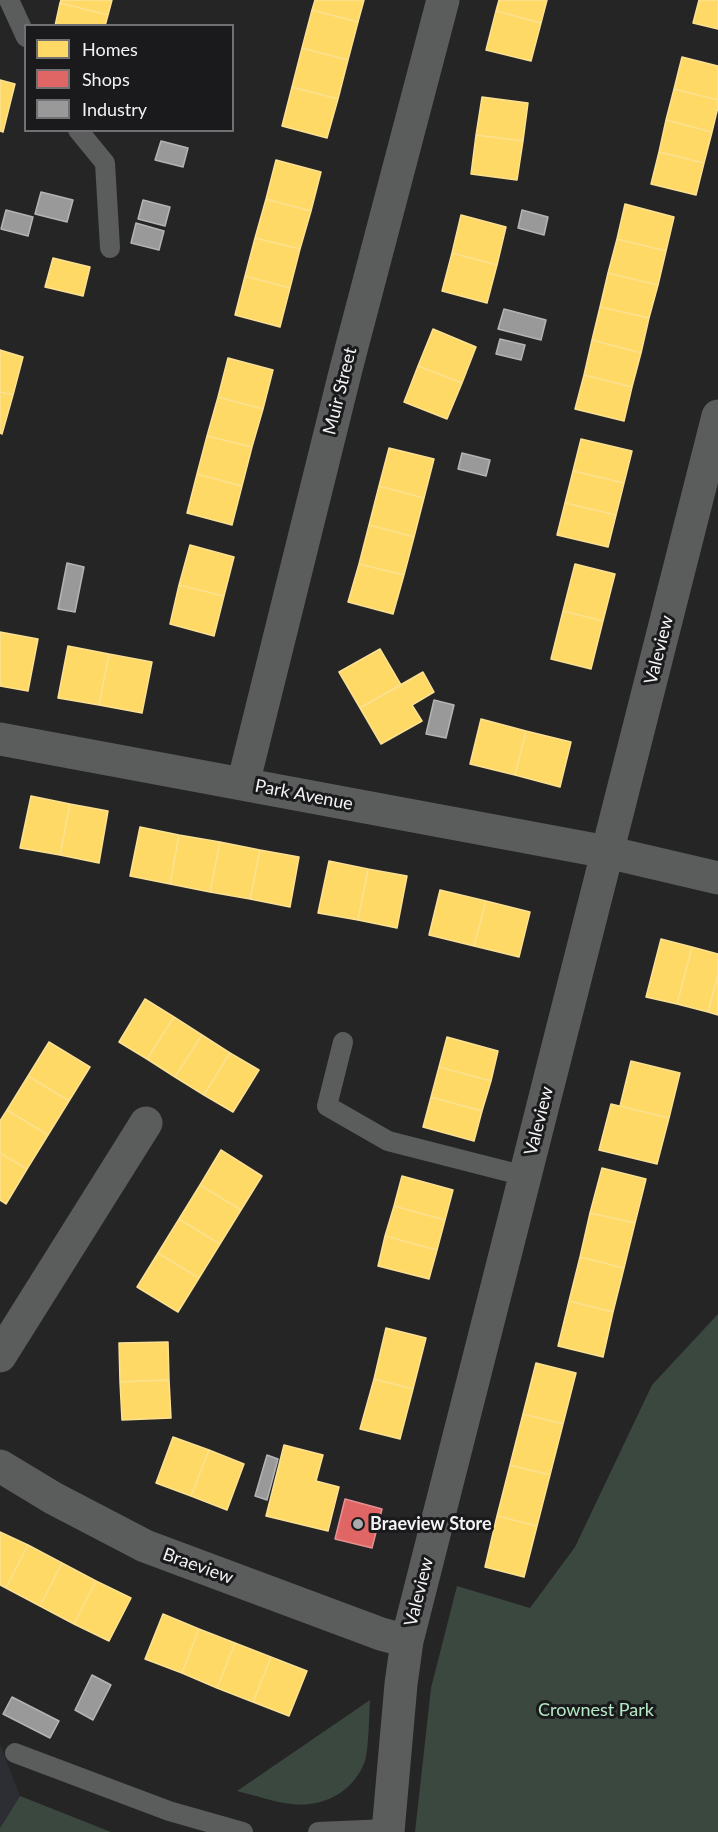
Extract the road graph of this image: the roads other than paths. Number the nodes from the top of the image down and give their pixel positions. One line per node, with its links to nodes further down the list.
1 (9, 0): 3 (lane)
2 (443, 0): 8 (street, Muir Street)
3 (24, 33)
4 (80, 132): 5 (lane)
5 (110, 248)
6 (718, 416): 9 (street, Valeview)
7 (0, 739): 8 (street, Park Avenue)
8 (243, 784): 9 (street, Park Avenue)
9 (608, 852): 10 (street, Park Avenue); 13 (street, Valeview)
10 (718, 878)
11 (343, 1041): 13 (lane)
12 (146, 1123): 14 (street)
13 (525, 1176): 16 (street, Valeview)
14 (0, 1356)
15 (0, 1466): 16 (street, Braeview)
16 (407, 1641): 18 (street, Valeview)
17 (15, 1753): 19 (lane)
18 (388, 1831): 20 (lane)
19 (243, 1832)
20 (318, 1832)

